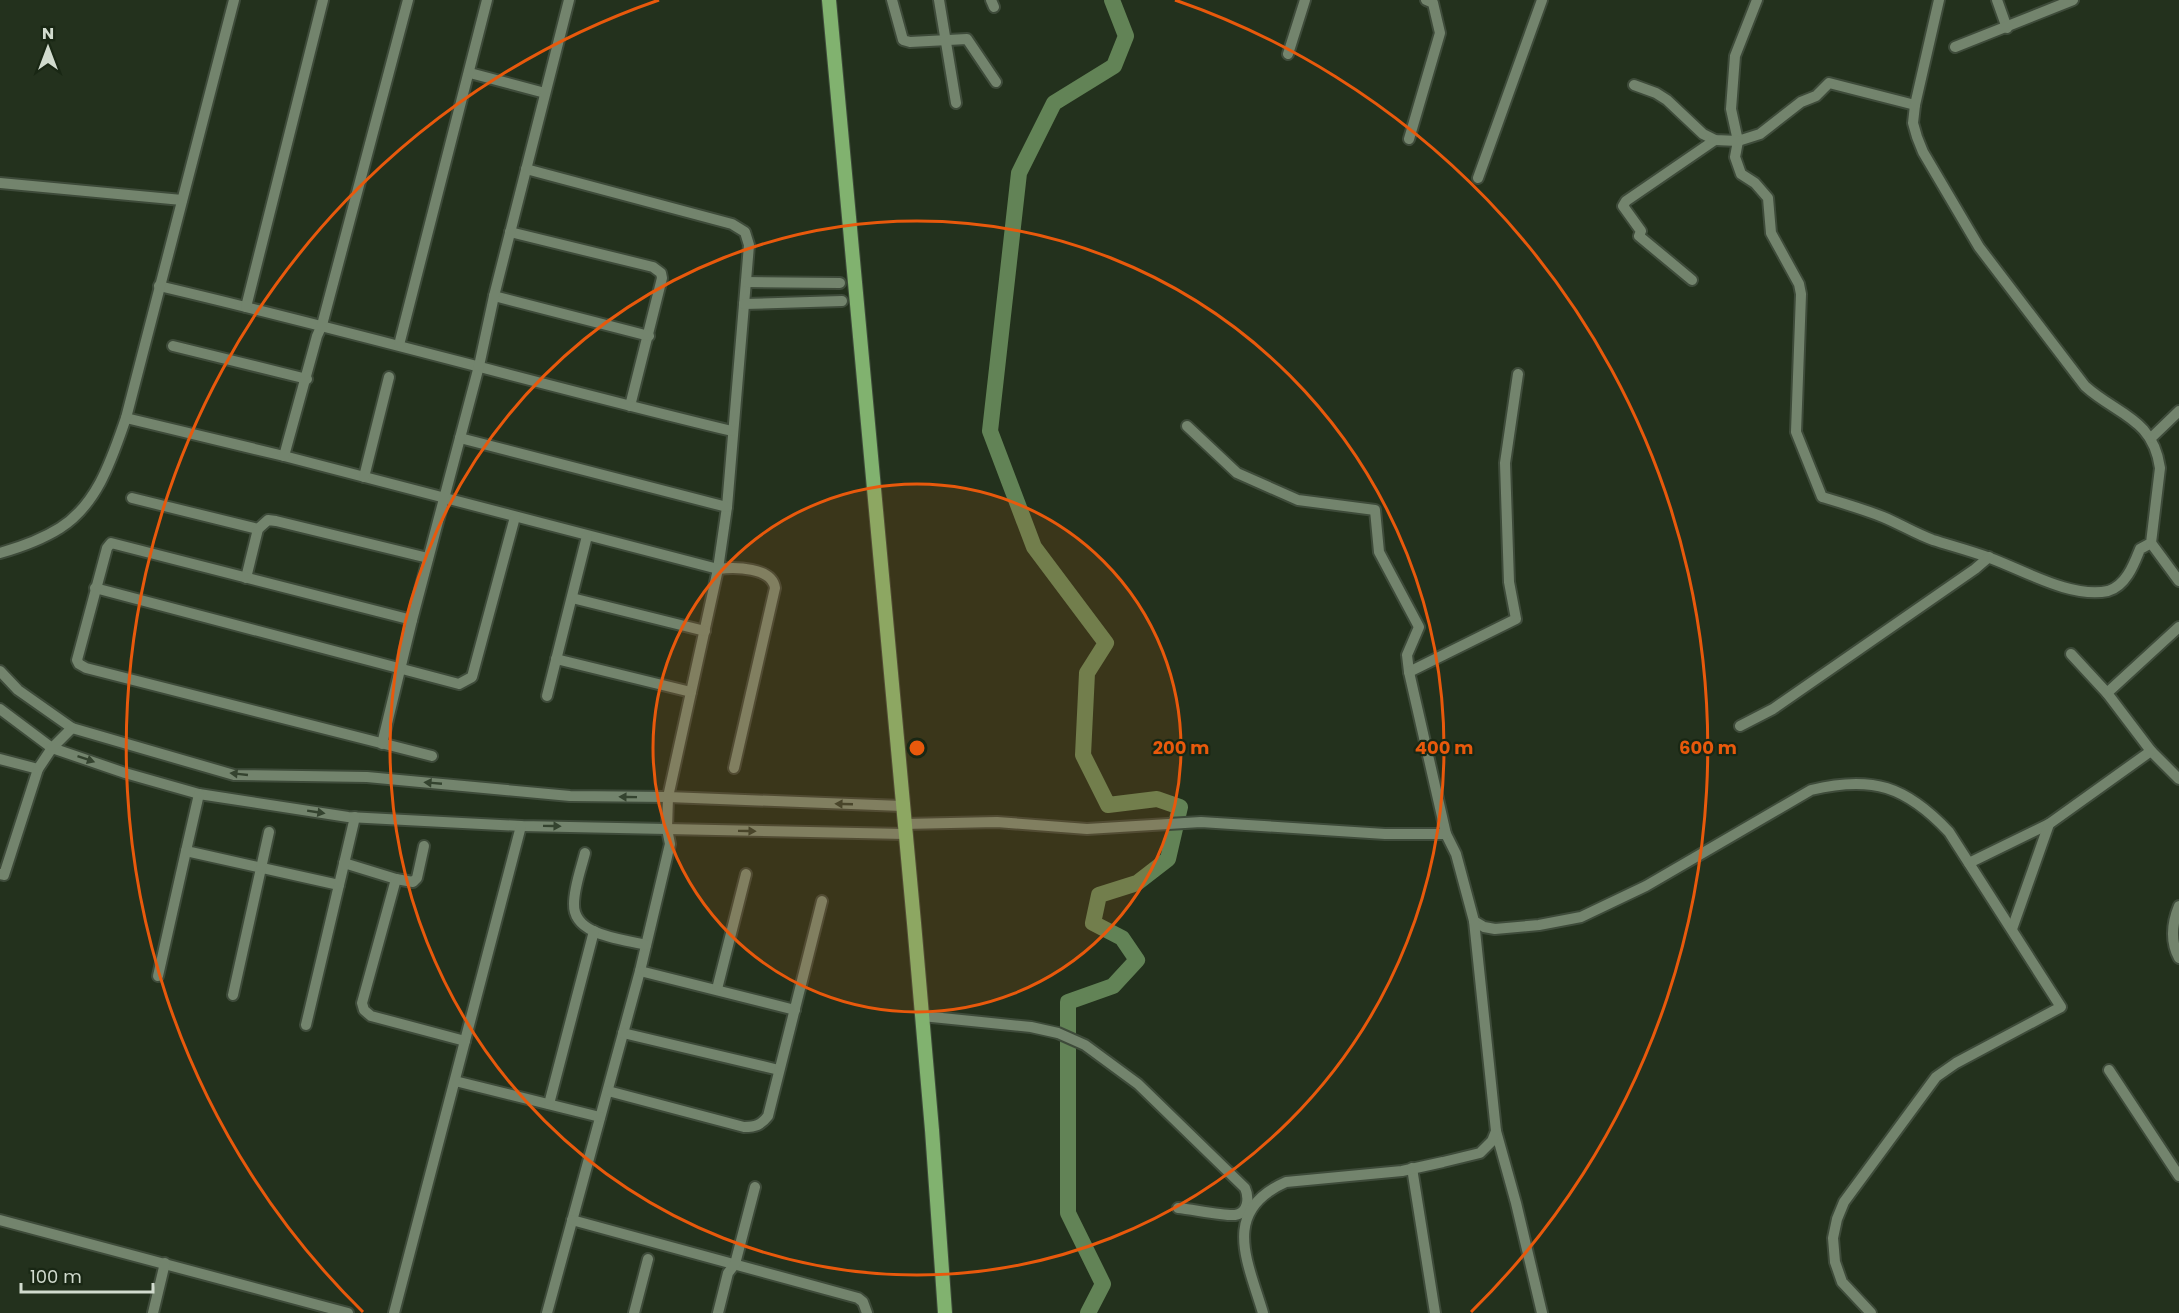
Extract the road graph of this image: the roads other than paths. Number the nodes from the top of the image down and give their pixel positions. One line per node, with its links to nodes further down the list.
1 (234, 0): 32 (street)
2 (323, 0): 41 (street)
3 (408, 0): 42 (street)
4 (487, 0): 20 (street)
5 (569, 0): 23 (street)
6 (829, 0): 98 (main road)
7 (892, 0): 17 (street)
8 (939, 0): 17 (street)
9 (1305, 0): 19 (street)
10 (1426, 0): 26 (street)
11 (1542, 0): 30 (street)
12 (1757, 0): 28 (street)
13 (1939, 0): 25 (street)
14 (1997, 0): 16 (street)
15 (2073, 0): 16 (street)
16 (2007, 28): 18 (street)
17 (947, 39): 21 (street); 24 (street)
18 (1955, 47)
19 (1288, 54)
20 (470, 73): 23 (street); 44 (street)
21 (996, 82)
22 (1634, 85): 27 (street)
23 (544, 93): 29 (street)
24 (956, 103)
25 (1915, 105): 28 (street); 56 (street)
26 (1409, 139)
27 (1715, 140): 28 (street); 34 (street)
28 (1738, 141): 67 (street)
29 (526, 169): 33 (street); 35 (street)
30 (1478, 178)
31 (0, 183): 32 (street)
32 (182, 200): 37 (street)
33 (510, 232): 38 (street); 43 (street)
34 (1692, 280)
35 (746, 282): 36 (street); 40 (street)
36 (840, 283)
37 (159, 286): 41 (street); 52 (street)
38 (494, 296): 43 (street); 46 (street)
39 (842, 302): 40 (street)
40 (744, 304): 54 (street)
41 (246, 307): 42 (street)
42 (322, 325): 44 (street); 49 (street)
43 (649, 336): 50 (street)
44 (399, 345): 46 (street)
45 (173, 346): 49 (street)
46 (479, 366): 50 (street); 55 (street)
47 (1518, 374): 81 (street)
48 (389, 377): 58 (street)
49 (307, 379): 57 (street)
50 (630, 406): 54 (street)
51 (2179, 411): 56 (street)
52 (126, 418): 57 (street); 66 (street)
53 (1187, 426): 81 (street)
54 (732, 431): 61 (street)
55 (460, 438): 59 (street); 61 (street)
56 (2151, 438): 65 (street)
57 (284, 456): 58 (street)
58 (364, 477): 59 (street)
59 (444, 497): 62 (street); 68 (street)
60 (132, 498): 63 (street)
61 (727, 507): 69 (street)
62 (515, 517): 64 (street); 79 (street)
63 (258, 529): 68 (street); 70 (street)
64 (587, 536): 69 (street); 73 (street)
65 (2151, 543): 67 (street); 71 (street)
66 (0, 554)
67 (1989, 557): 86 (street)
68 (428, 558): 74 (street)
69 (718, 569): 76 (street); 93 (street)
70 (246, 578): 72 (street); 74 (street)
71 (2179, 581)
72 (95, 588): 79 (street); 88 (street)
73 (572, 598): 76 (street); 78 (street)
74 (412, 620): 79 (street)
75 (2179, 627): 83 (street)
76 (705, 631): 82 (street)
77 (2071, 654): 83 (street)
78 (556, 659): 82 (street); 84 (street)
79 (401, 667): 88 (street)
80 (0, 671): 87 (street)
81 (1409, 672): 105 (street)
82 (691, 692): 97 (street)
83 (2108, 693): 90 (street)
84 (547, 696)
85 (0, 709): 89 (street)
86 (1740, 726)
87 (72, 728): 89 (street); 97 (street, one-way to 87)
88 (382, 744): 91 (street)
89 (52, 748): 94 (street); 96 (street, one-way to 96)
90 (2151, 751): 95 (street); 100 (street)
91 (432, 756)
92 (0, 759): 94 (street)
93 (734, 768)
94 (38, 769): 112 (street)
95 (2179, 779)
96 (199, 794): 99 (street, one-way to 99); 107 (street)
97 (668, 797): 98 (street, one-way to 97); 102 (street)
98 (902, 806): 103 (main road)
99 (355, 817): 101 (street); 109 (street)
100 (2049, 824): 110 (street); 119 (street)
101 (521, 826): 102 (street, one-way to 102); 131 (street)
102 (667, 829): 103 (street, one-way to 103); 121 (street)
103 (905, 829): 105 (street); 128 (main road)
104 (269, 832): 111 (street)
105 (1446, 834): 118 (street)
106 (424, 846): 114 (street)
107 (186, 851): 111 (street); 124 (street)
108 (585, 853): 120 (street)
109 (344, 863): 114 (street); 115 (street)
110 (1969, 863): 118 (street); 119 (street)
111 (261, 868): 115 (street); 126 (street)
112 (0, 874)
113 (747, 874): 125 (street)
114 (396, 879): 131 (street)
115 (339, 885): 129 (street)
116 (822, 901): 127 (street)
117 (2179, 906): 122 (street)
118 (1473, 921): 138 (street)
119 (2012, 929): 159 (street)
120 (594, 931): 121 (street); 136 (street)
121 (646, 945): 123 (street)
122 (2179, 958)
123 (640, 971): 125 (street); 130 (street)
124 (158, 976)
125 (717, 989): 127 (street)
126 (233, 995)
127 (795, 1010): 132 (street)
128 (922, 1016): 142 (street); 155 (main road)
129 (306, 1025)
130 (623, 1033): 132 (street); 135 (street)
131 (465, 1041): 134 (street)
132 (779, 1070): 135 (street)
133 (2109, 1070): 140 (street)
134 (455, 1081): 136 (street); 150 (street)
135 (608, 1091): 137 (street)
136 (549, 1104): 137 (street)
137 (600, 1117): 144 (street)
138 (1496, 1131): 139 (street); 158 (street)
139 (1412, 1168): 156 (street); 157 (street)
140 (2179, 1176)
141 (755, 1186): 147 (street)
142 (1178, 1208)
143 (0, 1220): 146 (street)
144 (572, 1220): 147 (street); 151 (street)
145 (648, 1259): 152 (street)
146 (165, 1263): 148 (street); 149 (street)
147 (735, 1264): 153 (street); 154 (street)
148 (153, 1313)
149 (348, 1313)
150 (394, 1313)
151 (547, 1313)
152 (634, 1313)
153 (718, 1313)
154 (867, 1313)
155 (945, 1313)
156 (1263, 1313)
157 (1436, 1313)
158 (1542, 1313)
159 (1871, 1313)

